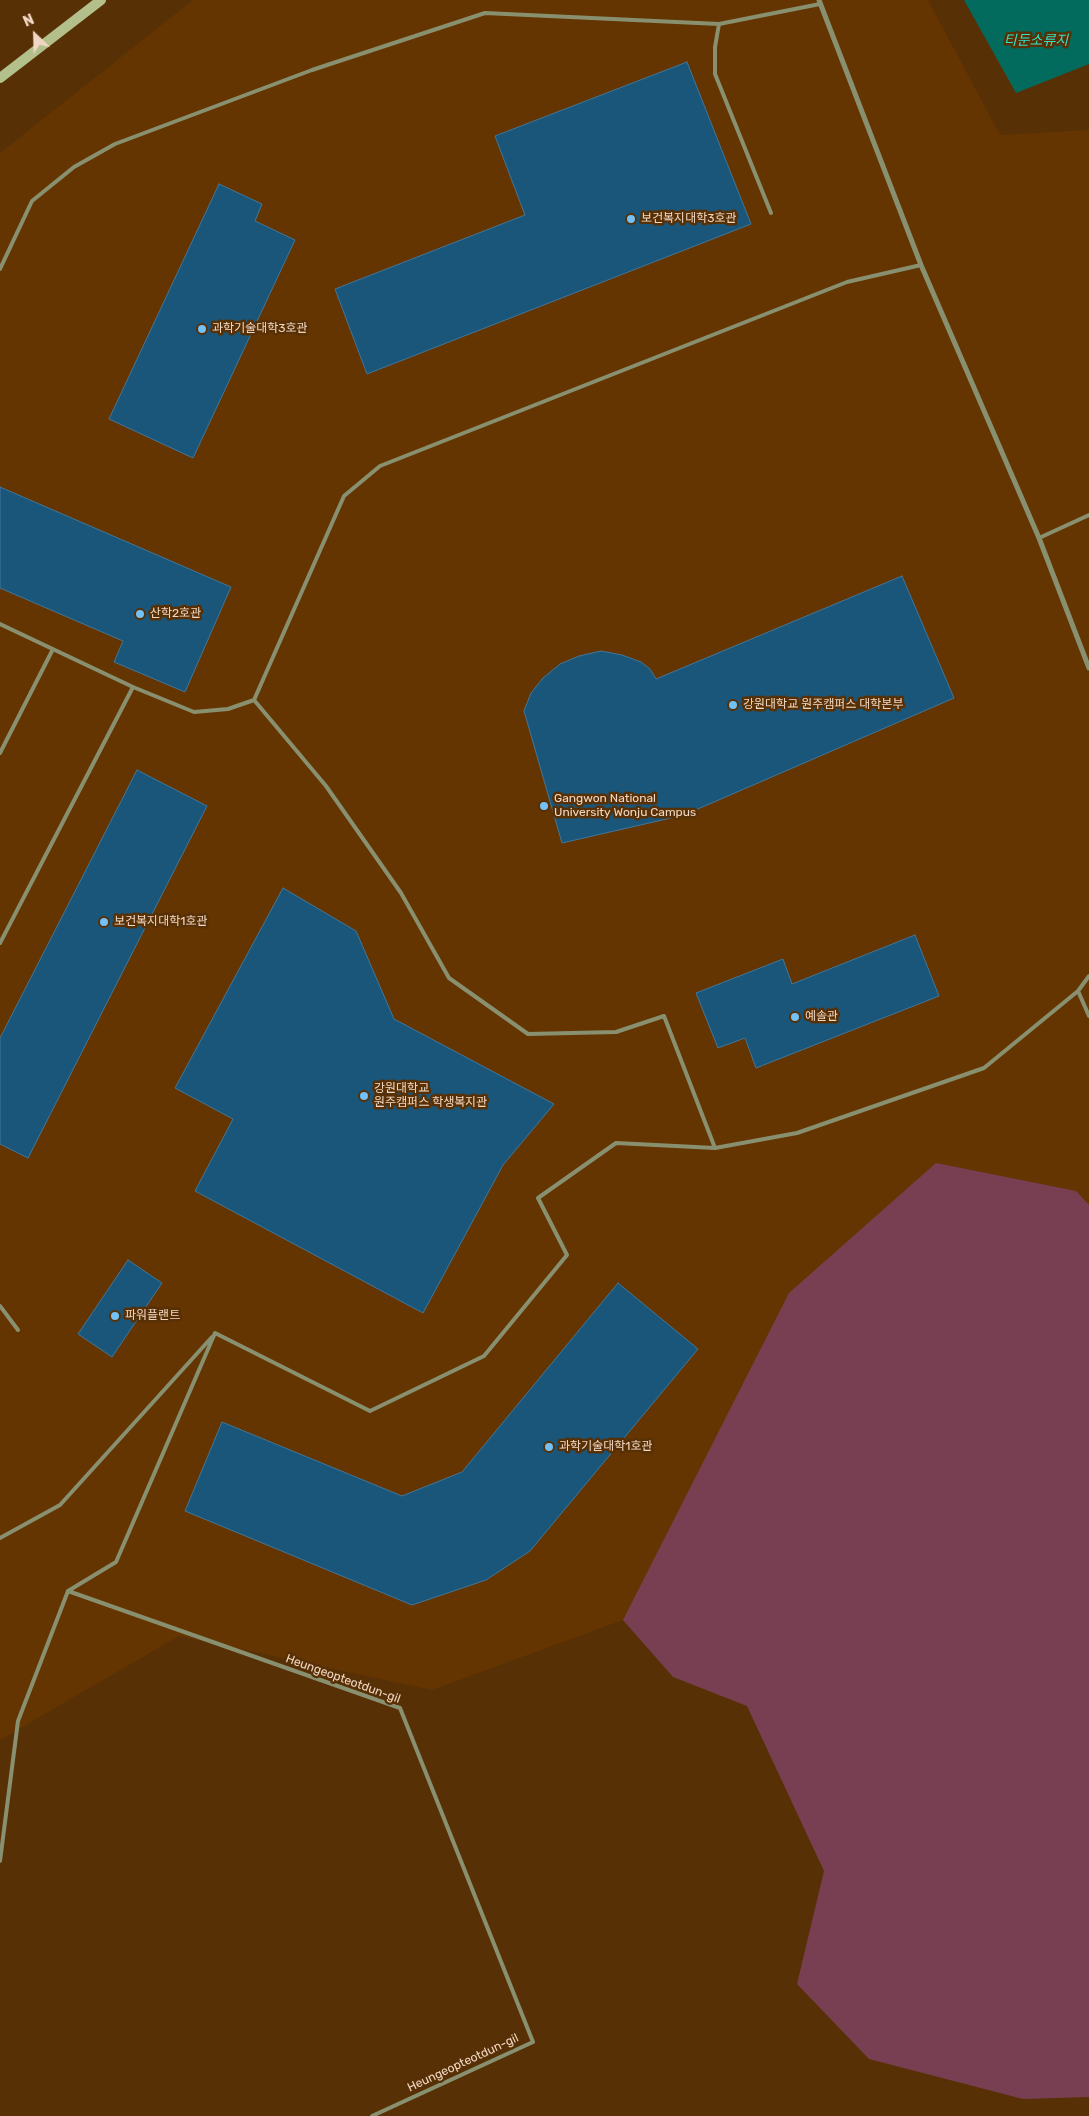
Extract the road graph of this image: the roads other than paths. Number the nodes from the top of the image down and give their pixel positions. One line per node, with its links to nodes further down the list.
1 (101, 0): 4 (street)
2 (820, 2): 3 (lane); 6 (street)
3 (719, 24): 5 (lane); 7 (lane)
4 (0, 78)
5 (771, 213)
6 (921, 265): 9 (street); 14 (lane)
7 (0, 269)
8 (1089, 515): 9 (lane)
9 (1039, 538): 12 (street)
10 (0, 624): 11 (lane)
11 (53, 649): 13 (lane); 15 (lane)
12 (1089, 668)
13 (134, 686): 14 (lane); 16 (lane)
14 (254, 700): 20 (lane)
15 (0, 753)
16 (0, 943)
17 (1089, 976): 18 (lane)
18 (1078, 991): 19 (lane); 20 (lane)
19 (1089, 1016)
20 (715, 1148): 23 (lane)
21 (0, 1306): 22 (lane)
22 (18, 1330)
23 (215, 1333): 24 (lane); 25 (lane)
24 (0, 1538)
25 (68, 1591): 26 (lane); 27 (lane, Heungeopteotdun-gil)
26 (0, 1861)
27 (372, 2116)

